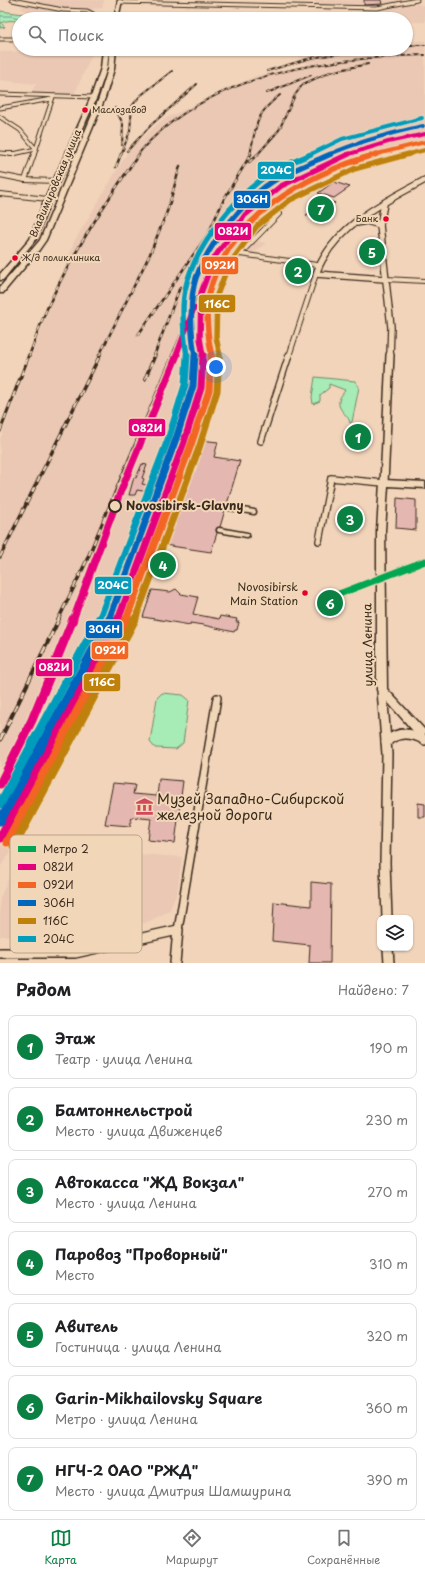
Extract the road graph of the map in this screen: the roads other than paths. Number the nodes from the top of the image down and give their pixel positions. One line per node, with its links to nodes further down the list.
1 (12, 0): 4 (street)
2 (417, 0): 3 (street)
3 (117, 2): 5 (main road)
4 (89, 12)
5 (116, 12)
6 (0, 39): 7 (street)
7 (12, 39)
8 (105, 56): 11 (main road, Владимировская улица)
9 (112, 56): 32 (main road, Владимировская улица)
10 (0, 94): 12 (street)
11 (94, 97): 12 (street); 20 (main road, Владимировская улица)
12 (53, 98): 13 (street); 15 (street)
13 (0, 108)
14 (0, 117): 15 (street)
15 (36, 149): 16 (street); 18 (street)
16 (0, 153)
17 (0, 174): 18 (street)
18 (25, 180): 20 (street)
19 (425, 180): 23 (street)
20 (57, 181): 22 (main road, Владимировская улица)
21 (0, 194): 22 (street)
22 (48, 199): 29 (main road, Владимировская улица)
23 (384, 204): 25 (street); 26 (street, улица Ленина)
24 (280, 214): 27 (street)
25 (357, 223): 26 (street); 27 (street)
26 (380, 224): 30 (street, улица Ленина)
27 (317, 265): 28 (street)
28 (316, 274): 30 (street); 33 (street)
29 (0, 278)
30 (385, 278): 31 (street); 34 (street, улица Ленина)
31 (425, 281)
32 (0, 291)
33 (261, 441)
34 (384, 483): 35 (main road); 40 (street); 41 (main road, улица Ленина)
35 (425, 485)
36 (226, 507): 37 (street)
37 (254, 512)
38 (219, 530): 39 (street)
39 (247, 535)
40 (319, 541)
41 (382, 690): 43 (main road); 45 (street, улица Ленина)
42 (217, 698): 47 (street)
43 (425, 737)
44 (425, 740): 45 (street)
45 (386, 742): 46 (street, улица Ленина)
46 (387, 915)
47 (178, 930): 48 (street); 52 (street)
48 (142, 938)
49 (388, 951): 53 (street)
50 (10, 953): 51 (street)
51 (75, 953)
52 (175, 963)
53 (389, 963)

